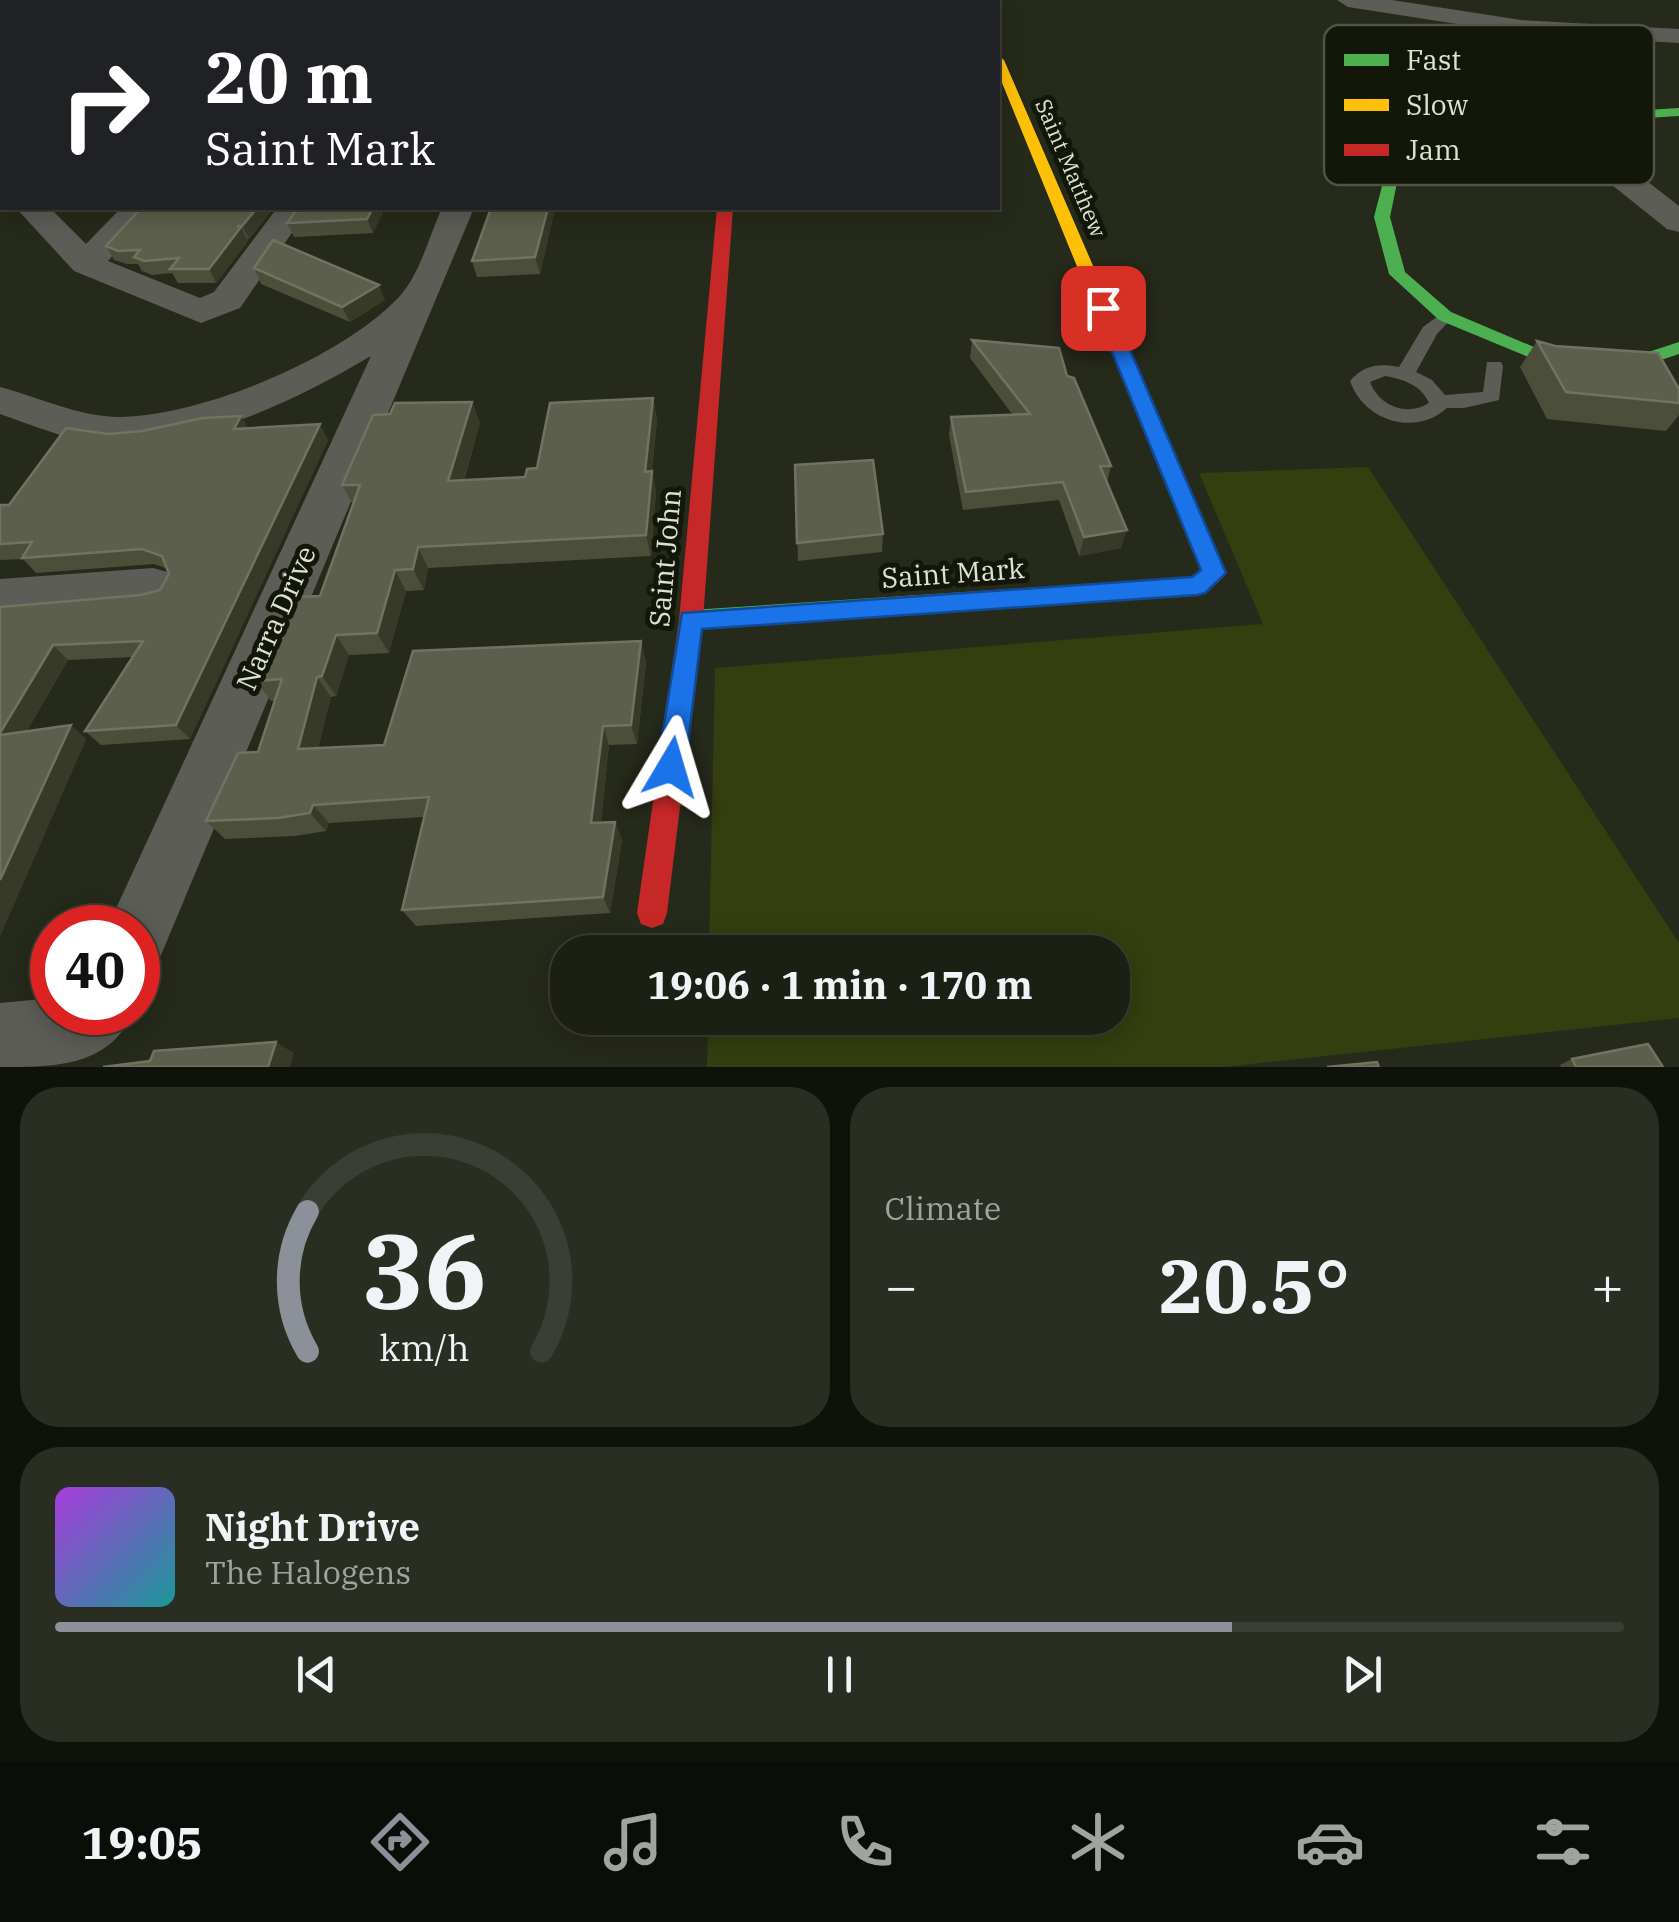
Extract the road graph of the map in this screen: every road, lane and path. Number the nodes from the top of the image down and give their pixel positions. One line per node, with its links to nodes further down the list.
1 (1348, 0): 2 (street)
2 (1508, 25)
3 (1654, 35): 4 (street)
4 (1679, 36)
5 (1000, 65): 24 (street, Saint Matthew)
6 (1679, 112): 7 (street)
7 (1654, 114)
8 (1389, 185): 18 (street)
9 (1632, 185): 15 (street)
10 (34, 210): 16 (street)
11 (138, 210): 16 (street)
12 (292, 210): 16 (street)
13 (457, 210): 17 (street, Narra Drive)
14 (725, 210): 27 (street, Saint John)
15 (1679, 222)
16 (86, 264)
17 (414, 303): 22 (street); 28 (street, Narra Drive)
18 (1445, 316): 19 (street); 21 (lane)
19 (1679, 348)
20 (1494, 366): 23 (lane)
21 (1405, 374): 23 (lane); 23 (lane)
22 (0, 400)
23 (1438, 401)
24 (1214, 573): 27 (street, Saint Mark)
25 (154, 587): 26 (street)
26 (0, 599)
27 (690, 620): 29 (street, Saint John)
28 (150, 905)
29 (652, 914)
30 (41, 1035): 31 (street)
31 (0, 1039)

